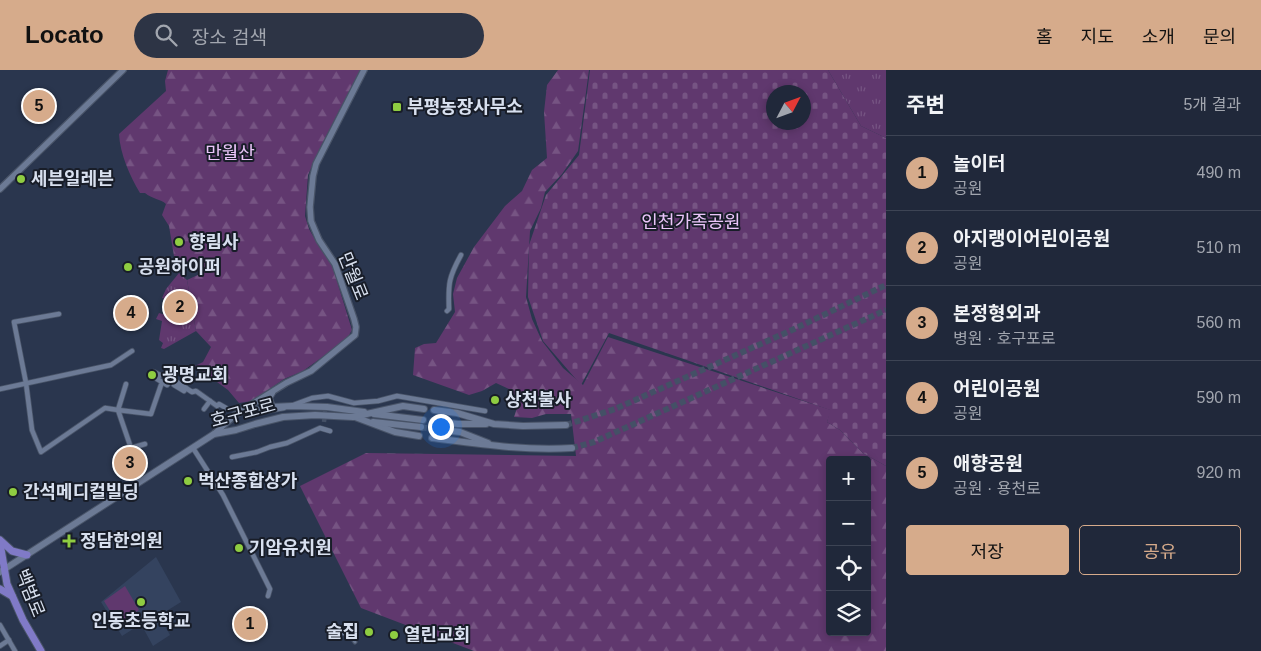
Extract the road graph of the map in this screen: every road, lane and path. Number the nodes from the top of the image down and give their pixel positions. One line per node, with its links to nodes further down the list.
1 (123, 70): 3 (street)
2 (364, 70): 15 (street, 만월로)
3 (0, 189)
4 (461, 255): 5 (street)
5 (446, 312)
6 (59, 314): 9 (street)
7 (132, 352): 9 (street)
8 (154, 372): 14 (street)
9 (26, 383): 13 (street); 24 (street)
10 (126, 384): 24 (street)
11 (161, 385): 24 (street)
12 (174, 385): 14 (street)
13 (0, 388)
14 (186, 388): 17 (street)
15 (272, 393): 19 (main road); 20 (street, 만월로)
16 (326, 396): 18 (street); 19 (street); 26 (street)
17 (210, 401): 21 (street); 23 (street)
18 (326, 404)
19 (289, 406): 20 (street); 27 (main road)
20 (248, 407): 39 (street, 만월로)
21 (226, 408)
22 (424, 408): 27 (main road, 호구포로)
23 (204, 409)
24 (118, 410): 42 (street)
25 (434, 410): 33 (main road)
26 (485, 411)
27 (368, 413): 28 (main road, 호구포로); 29 (main road, 호구포로)
28 (353, 417): 30 (main road, 호구포로); 39 (main road, 호구포로)
29 (423, 420)
30 (364, 421): 35 (main road, 호구포로); 40 (main road, 호구포로)
31 (433, 421): 33 (main road)
32 (324, 422): 36 (street)
33 (494, 424): 34 (main road)
34 (566, 425)
35 (421, 427)
36 (323, 428): 38 (street); 46 (street)
37 (434, 429): 43 (main road)
38 (330, 431)
39 (214, 434): 44 (main road, 호구포로)
40 (419, 436)
41 (432, 438): 43 (main road)
42 (145, 444)
43 (496, 447): 45 (main road)
44 (193, 448): 48 (main road, 호구포로); 52 (street)
45 (572, 448)
46 (232, 457)
47 (0, 542): 48 (main road); 49 (main road, 백범로)
48 (27, 555): 49 (main road, 호구포로)
49 (2, 570): 51 (main road, 백범로)
50 (0, 589): 51 (main road)
51 (12, 596): 58 (main road, 백범로)
52 (268, 596)
53 (0, 626): 55 (street)
54 (333, 630): 56 (street)
55 (9, 640): 57 (street); 59 (street)
56 (355, 642)
57 (0, 646)
58 (39, 650)
59 (15, 651)

